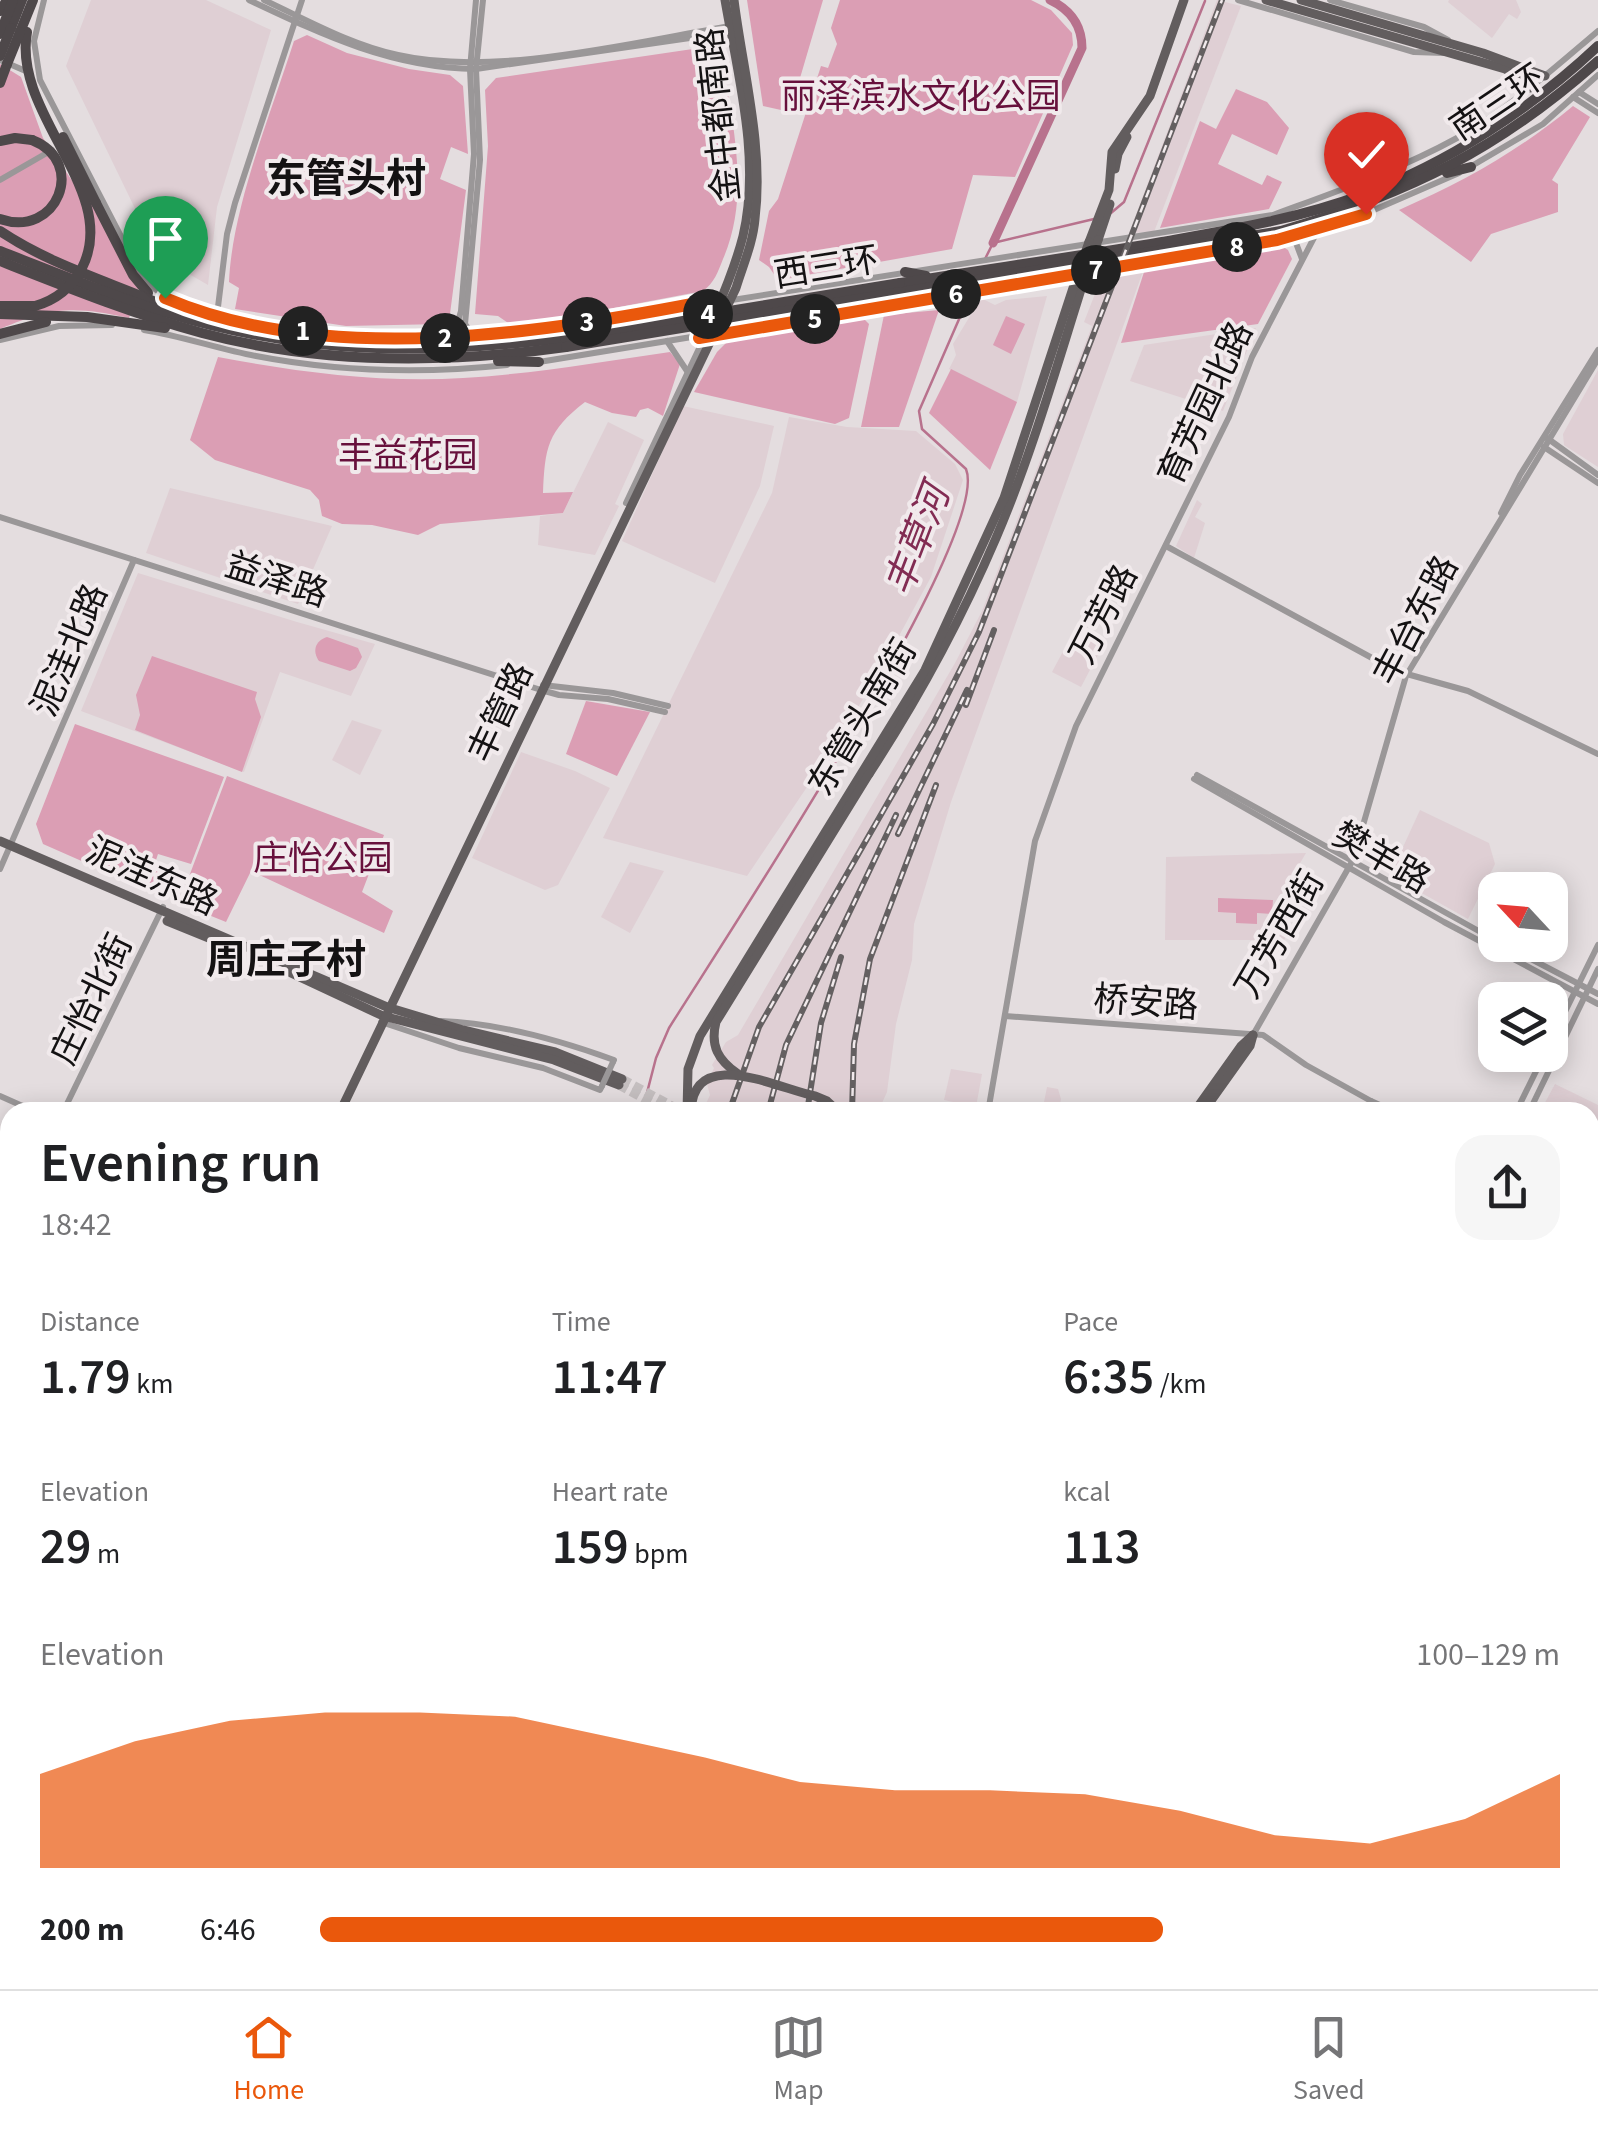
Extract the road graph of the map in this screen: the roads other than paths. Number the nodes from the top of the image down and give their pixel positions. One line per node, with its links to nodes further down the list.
1 (10, 0): 15 (highway); 19 (highway)
2 (22, 0): 19 (highway)
3 (38, 0): 19 (highway); 22 (street)
4 (249, 0): 16 (street)
5 (264, 0): 16 (street)
6 (302, 0): 16 (street)
7 (480, 0): 25 (street)
8 (725, 0): 17 (main road, 金中都南路)
9 (734, 0): 55 (main road, 金中都南路)
10 (1188, 0): 85 (main road, 东管头南街, bridge)
11 (1238, 0): 21 (street)
12 (1266, 0): 21 (main road)
13 (1301, 0): 21 (main road)
14 (1330, 0): 21 (street)
15 (0, 10)
16 (294, 18): 25 (street); 59 (street)
17 (730, 29): 25 (street); 55 (main road, 金中都南路)
18 (1598, 31): 29 (street)
19 (10, 32): 22 (street); 23 (highway, bridge); 27 (highway, bridge)
20 (1598, 46): 41 (highway, 南三环)
21 (1456, 50): 26 (main road)
22 (35, 53): 27 (street)
23 (2, 60): 27 (street); 30 (highway)
24 (1598, 61): 39 (highway, 南三环)
25 (473, 66): 64 (street); 67 (street)
26 (1508, 66): 29 (main road); 31 (main road)
27 (34, 72): 35 (street); 56 (highway, bridge); 57 (highway, bridge)
28 (1598, 75): 32 (street)
29 (1545, 76): 31 (street)
30 (0, 83)
31 (1530, 88): 38 (street)
32 (1576, 94): 33 (street); 34 (street); 37 (street)
33 (1598, 104)
34 (1598, 113)
35 (71, 140): 40 (street); 59 (street)
36 (0, 141): 42 (highway, bridge)
37 (1471, 167): 39 (highway); 43 (street)
38 (1386, 172): 41 (highway); 50 (street)
39 (1426, 178): 47 (highway, 南三环)
40 (0, 180)
41 (1358, 196): 47 (highway, 南三环)
42 (0, 219)
43 (1319, 228): 45 (street); 48 (street, 育芳园北路)
44 (0, 230): 56 (highway)
45 (1286, 238): 48 (street); 50 (street)
46 (0, 251): 61 (highway, 西三环)
47 (1134, 251): 50 (highway, 西三环)
48 (1302, 260): 79 (street, 育芳园北路)
49 (0, 261): 61 (highway, 西三环)
50 (980, 275): 51 (street); 51 (highway, 西三环); 52 (highway, 西三环); 54 (street)
51 (902, 282): 52 (highway, 西三环); 53 (street); 70 (highway, 西三环, bridge)
52 (957, 283): 54 (highway)
53 (742, 297): 55 (street); 63 (street)
54 (935, 298): 63 (street)
55 (721, 299): 62 (street); 66 (main road, 金中都南路); 66 (street)
56 (160, 303): 61 (highway)
57 (0, 306)
58 (0, 314): 60 (highway)
59 (217, 315): 67 (street)
60 (66, 318): 61 (highway); 65 (highway)
61 (200, 328): 70 (highway, 西三环)
62 (534, 331): 64 (street); 70 (highway)
63 (728, 334): 66 (street)
64 (486, 336): 67 (street)
65 (0, 337): 72 (street)
66 (705, 337): 68 (street); 73 (street, 丰管路); 82 (main road, 丰管路)
67 (447, 338)
68 (667, 341): 72 (street); 73 (street)
69 (1598, 350): 74 (street, 丰台东路)
70 (474, 354): 72 (highway)
71 (1598, 359): 74 (street, 丰台东路)
72 (539, 362)
73 (688, 372): 77 (street, 丰管路)
74 (1545, 440): 75 (street); 76 (street); 81 (street, 丰台东路)
75 (1598, 475)
76 (1598, 483)
77 (626, 504): 82 (main road, 丰管路)
78 (0, 517): 80 (street, 益泽路)
79 (1166, 546): 81 (street, 万芳路); 101 (street, 万芳路)
80 (134, 560): 82 (street, 益泽路); 87 (street, 泥洼北路)
81 (1406, 676): 84 (street, 万芳路); 88 (street, 丰台东路)
82 (541, 688): 83 (street, 益泽路); 100 (main road, 丰管路)
83 (666, 709)
84 (1598, 754)
85 (866, 772): 105 (main road, 东管头南街, bridge); 109 (main road, 东管头南街, bridge)
86 (1196, 777): 88 (street, 樊羊路)
87 (5, 846): 89 (street, 泥洼北路); 90 (main road, 泥洼东路)
88 (1351, 862): 91 (street, 樊羊路); 95 (street, 樊羊路); 103 (street, 万芳西街)
89 (0, 868)
90 (161, 912): 100 (main road, 泥洼东路); 107 (street, 庄怡北街)
91 (1478, 931)
92 (1598, 945): 95 (street)
93 (1534, 962): 95 (street, 樊羊路)
94 (1598, 969): 96 (street)
95 (1577, 987): 96 (street, 樊羊路); 99 (street)
96 (1586, 993): 97 (street, 樊羊路); 98 (street, 樊羊路); 116 (street)
97 (1598, 994)
98 (1598, 1004)
99 (1568, 1005)
100 (384, 1015): 102 (main road, 泥洼东路); 102 (main road, 泥洼东路); 102 (street, bridge); 108 (main road, 丰管路)
101 (1005, 1016): 103 (street, 桥安路); 112 (street, 万芳路)
102 (435, 1020)
103 (1253, 1035): 106 (street, 桥安路); 113 (main road, 万芳西街); 114 (main road, 万芳西街)
104 (1536, 1072): 115 (street)
105 (738, 1074): 110 (main road, bridge); 111 (main road, bridge)
106 (1371, 1101)
107 (68, 1102)
108 (343, 1102)
109 (689, 1102)
110 (692, 1102)
111 (828, 1102)
112 (990, 1102)
113 (1201, 1102)
114 (1210, 1102)
115 (1521, 1102)
116 (1534, 1102)

